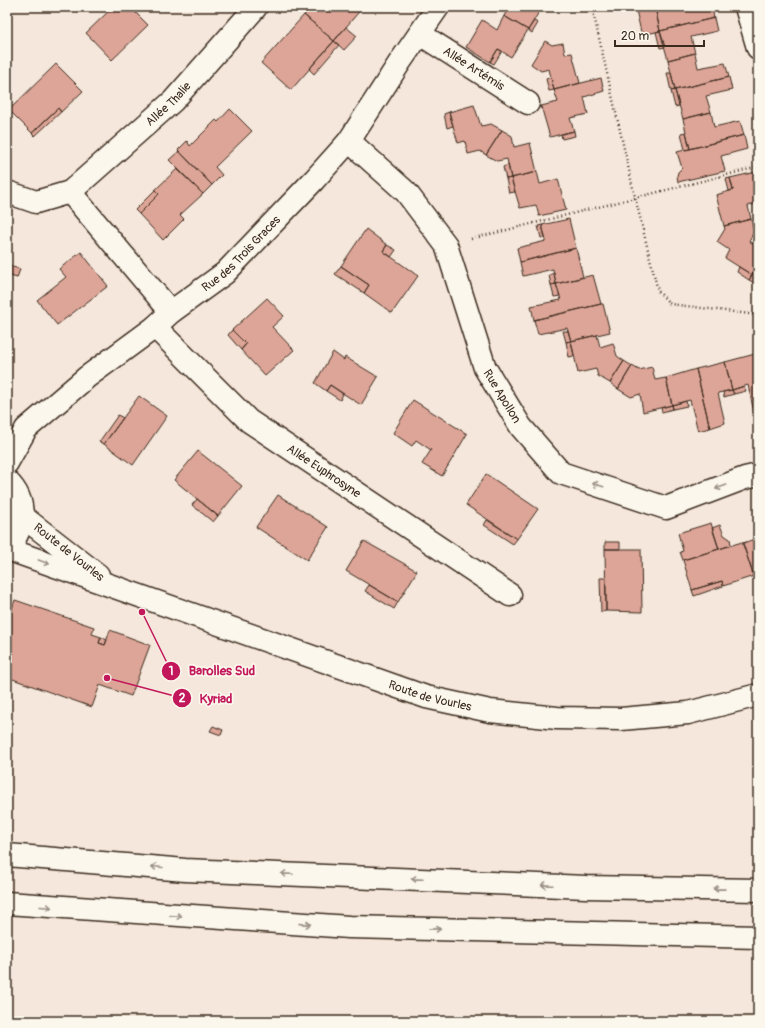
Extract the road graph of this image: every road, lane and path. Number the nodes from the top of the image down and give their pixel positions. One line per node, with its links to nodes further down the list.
1 (256, 7): 11 (main road, Allée Thalie)
2 (438, 7): 5 (main road, Rue des Trois Graces)
3 (592, 7): 12 (path)
4 (746, 7): 6 (main road)
5 (420, 34): 7 (main road, Allée Artémis); 8 (main road, Rue des Trois Graces)
6 (758, 48)
7 (528, 102)
8 (349, 141): 13 (main road, Rue Apollon); 14 (main road, Rue des Trois Graces)
9 (758, 167): 12 (path)
10 (7, 192): 11 (main road, Allée Thalie)
11 (70, 192): 14 (main road)
12 (635, 197): 13 (path); 15 (path)
13 (446, 245): 18 (main road, Rue Apollon, one-way to 13)
14 (171, 312): 16 (main road, Rue des Trois Graces)
15 (758, 315)
16 (155, 327): 17 (main road, Rue des Trois Graces); 23 (main road, Allée Euphrosyne)
17 (7, 463)
18 (758, 475)
19 (7, 481): 20 (main road)
20 (22, 516): 21 (main road); 22 (main road, Route de Vourles)
21 (7, 549): 22 (main road, Route de Vourles, one-way to 22)
22 (115, 588): 24 (main road, Route de Vourles)
23 (510, 594)
24 (758, 694)
25 (7, 855): 26 (main road, one-way to 25)
26 (758, 890)
27 (7, 903): 28 (main road, one-way to 28)
28 (758, 937)

